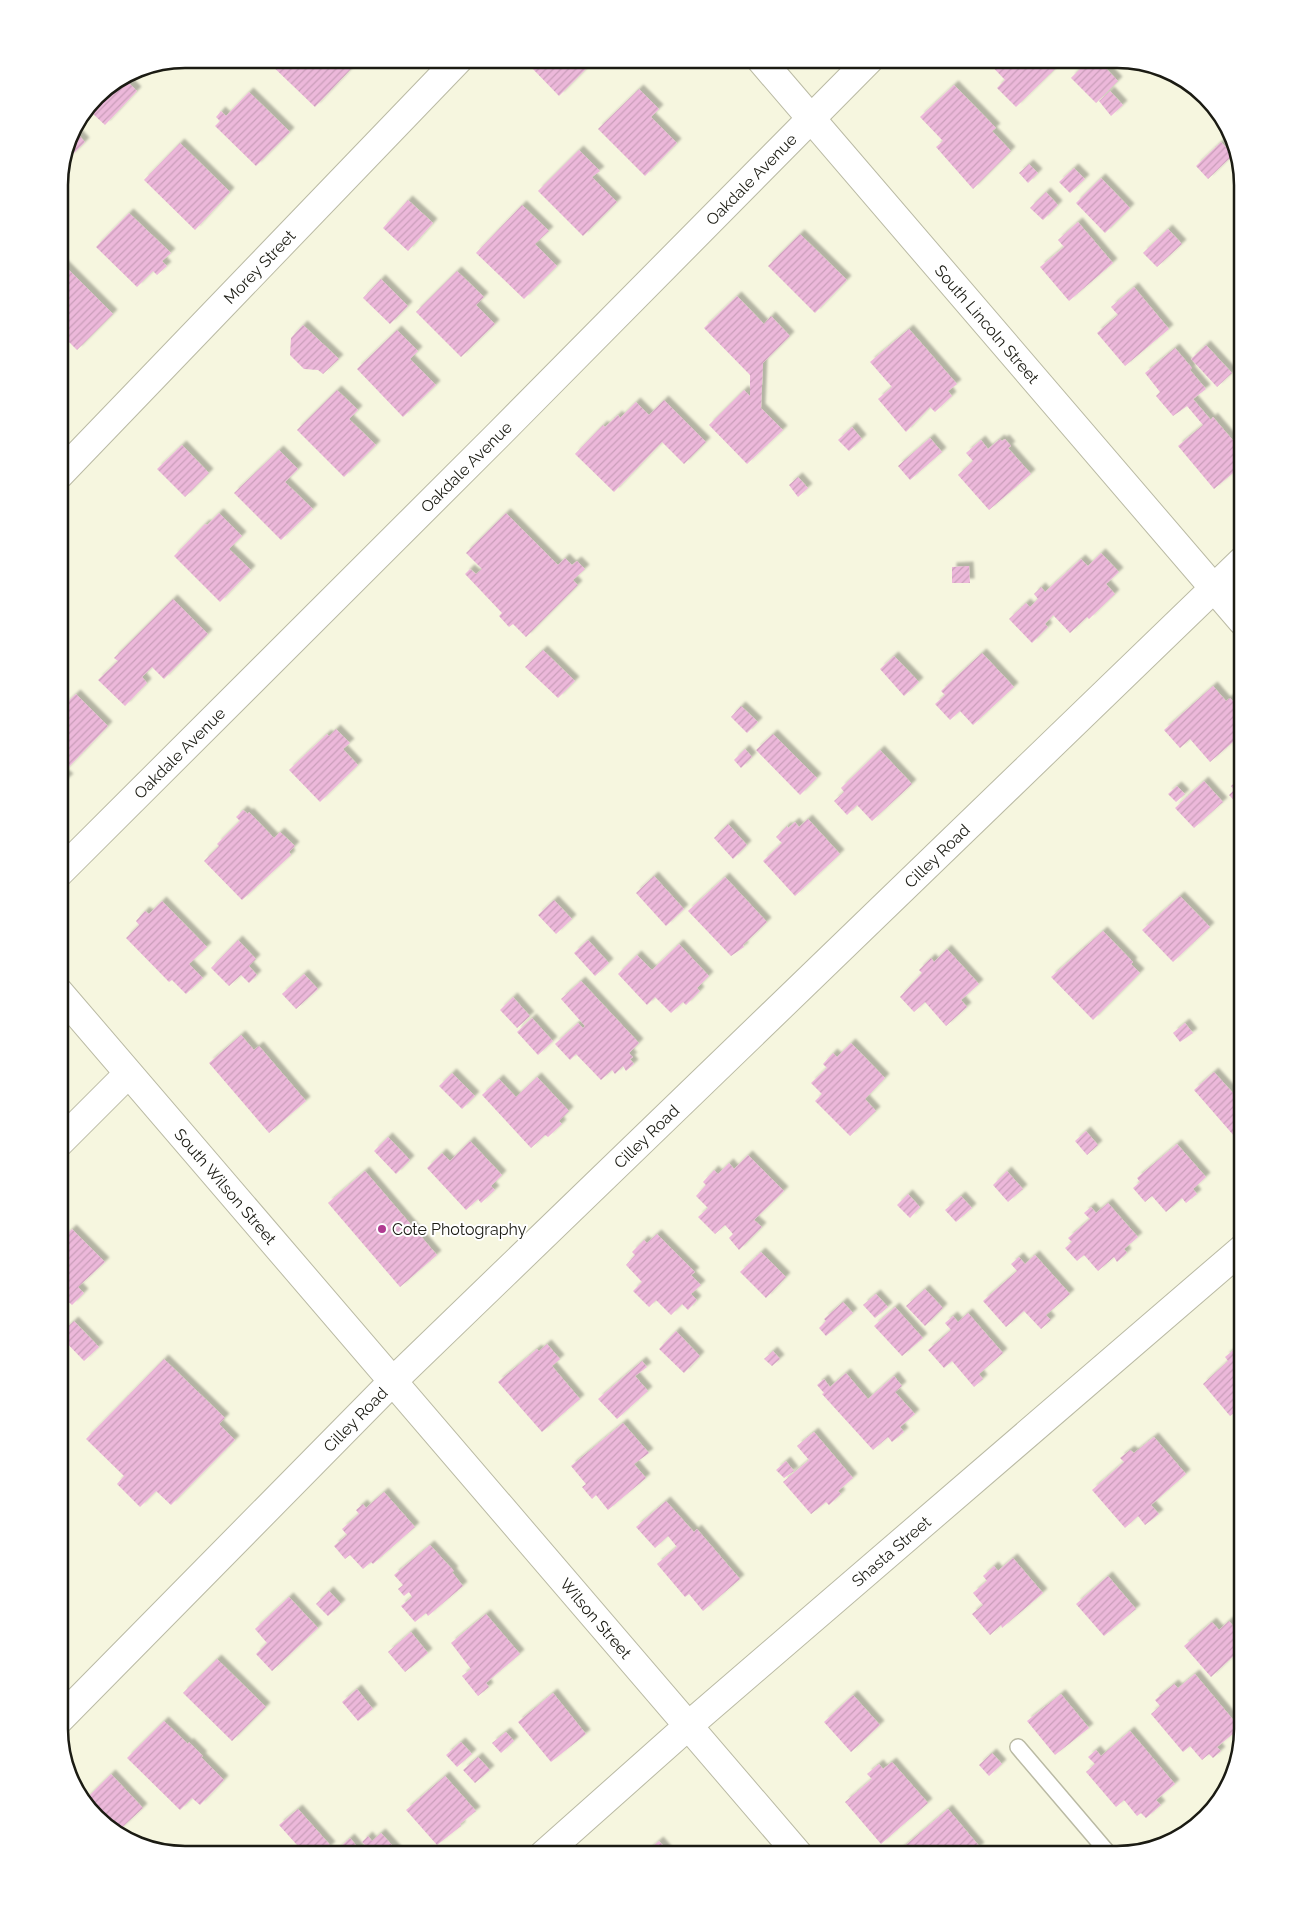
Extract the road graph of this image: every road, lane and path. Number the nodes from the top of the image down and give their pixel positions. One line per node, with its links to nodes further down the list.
1 (450, 68): 5 (street, Morey Street)
2 (768, 68): 4 (street, South Lincoln Street)
3 (861, 68): 4 (street, Oakdale Avenue)
4 (810, 118): 7 (street, South Lincoln Street); 9 (street, Oakdale Avenue)
5 (68, 466)
6 (1234, 569): 7 (street, Cilley Road)
7 (1214, 589): 8 (street, South Lincoln Street); 14 (street, Cilley Road)
8 (1234, 612)
9 (68, 864)
10 (68, 1003): 11 (street, South Wilson Street)
11 (128, 1074): 12 (street); 14 (street, South Wilson Street)
12 (68, 1134)
13 (1234, 1256): 16 (street, Shasta Street)
14 (393, 1381): 15 (street, Cilley Road); 16 (street, Wilson Street)
15 (68, 1711)
16 (688, 1726): 18 (street, Shasta Street); 19 (street, Wilson Street)
17 (1018, 1747): 20 (lane)
18 (553, 1846)
19 (791, 1846)
20 (1102, 1846)

